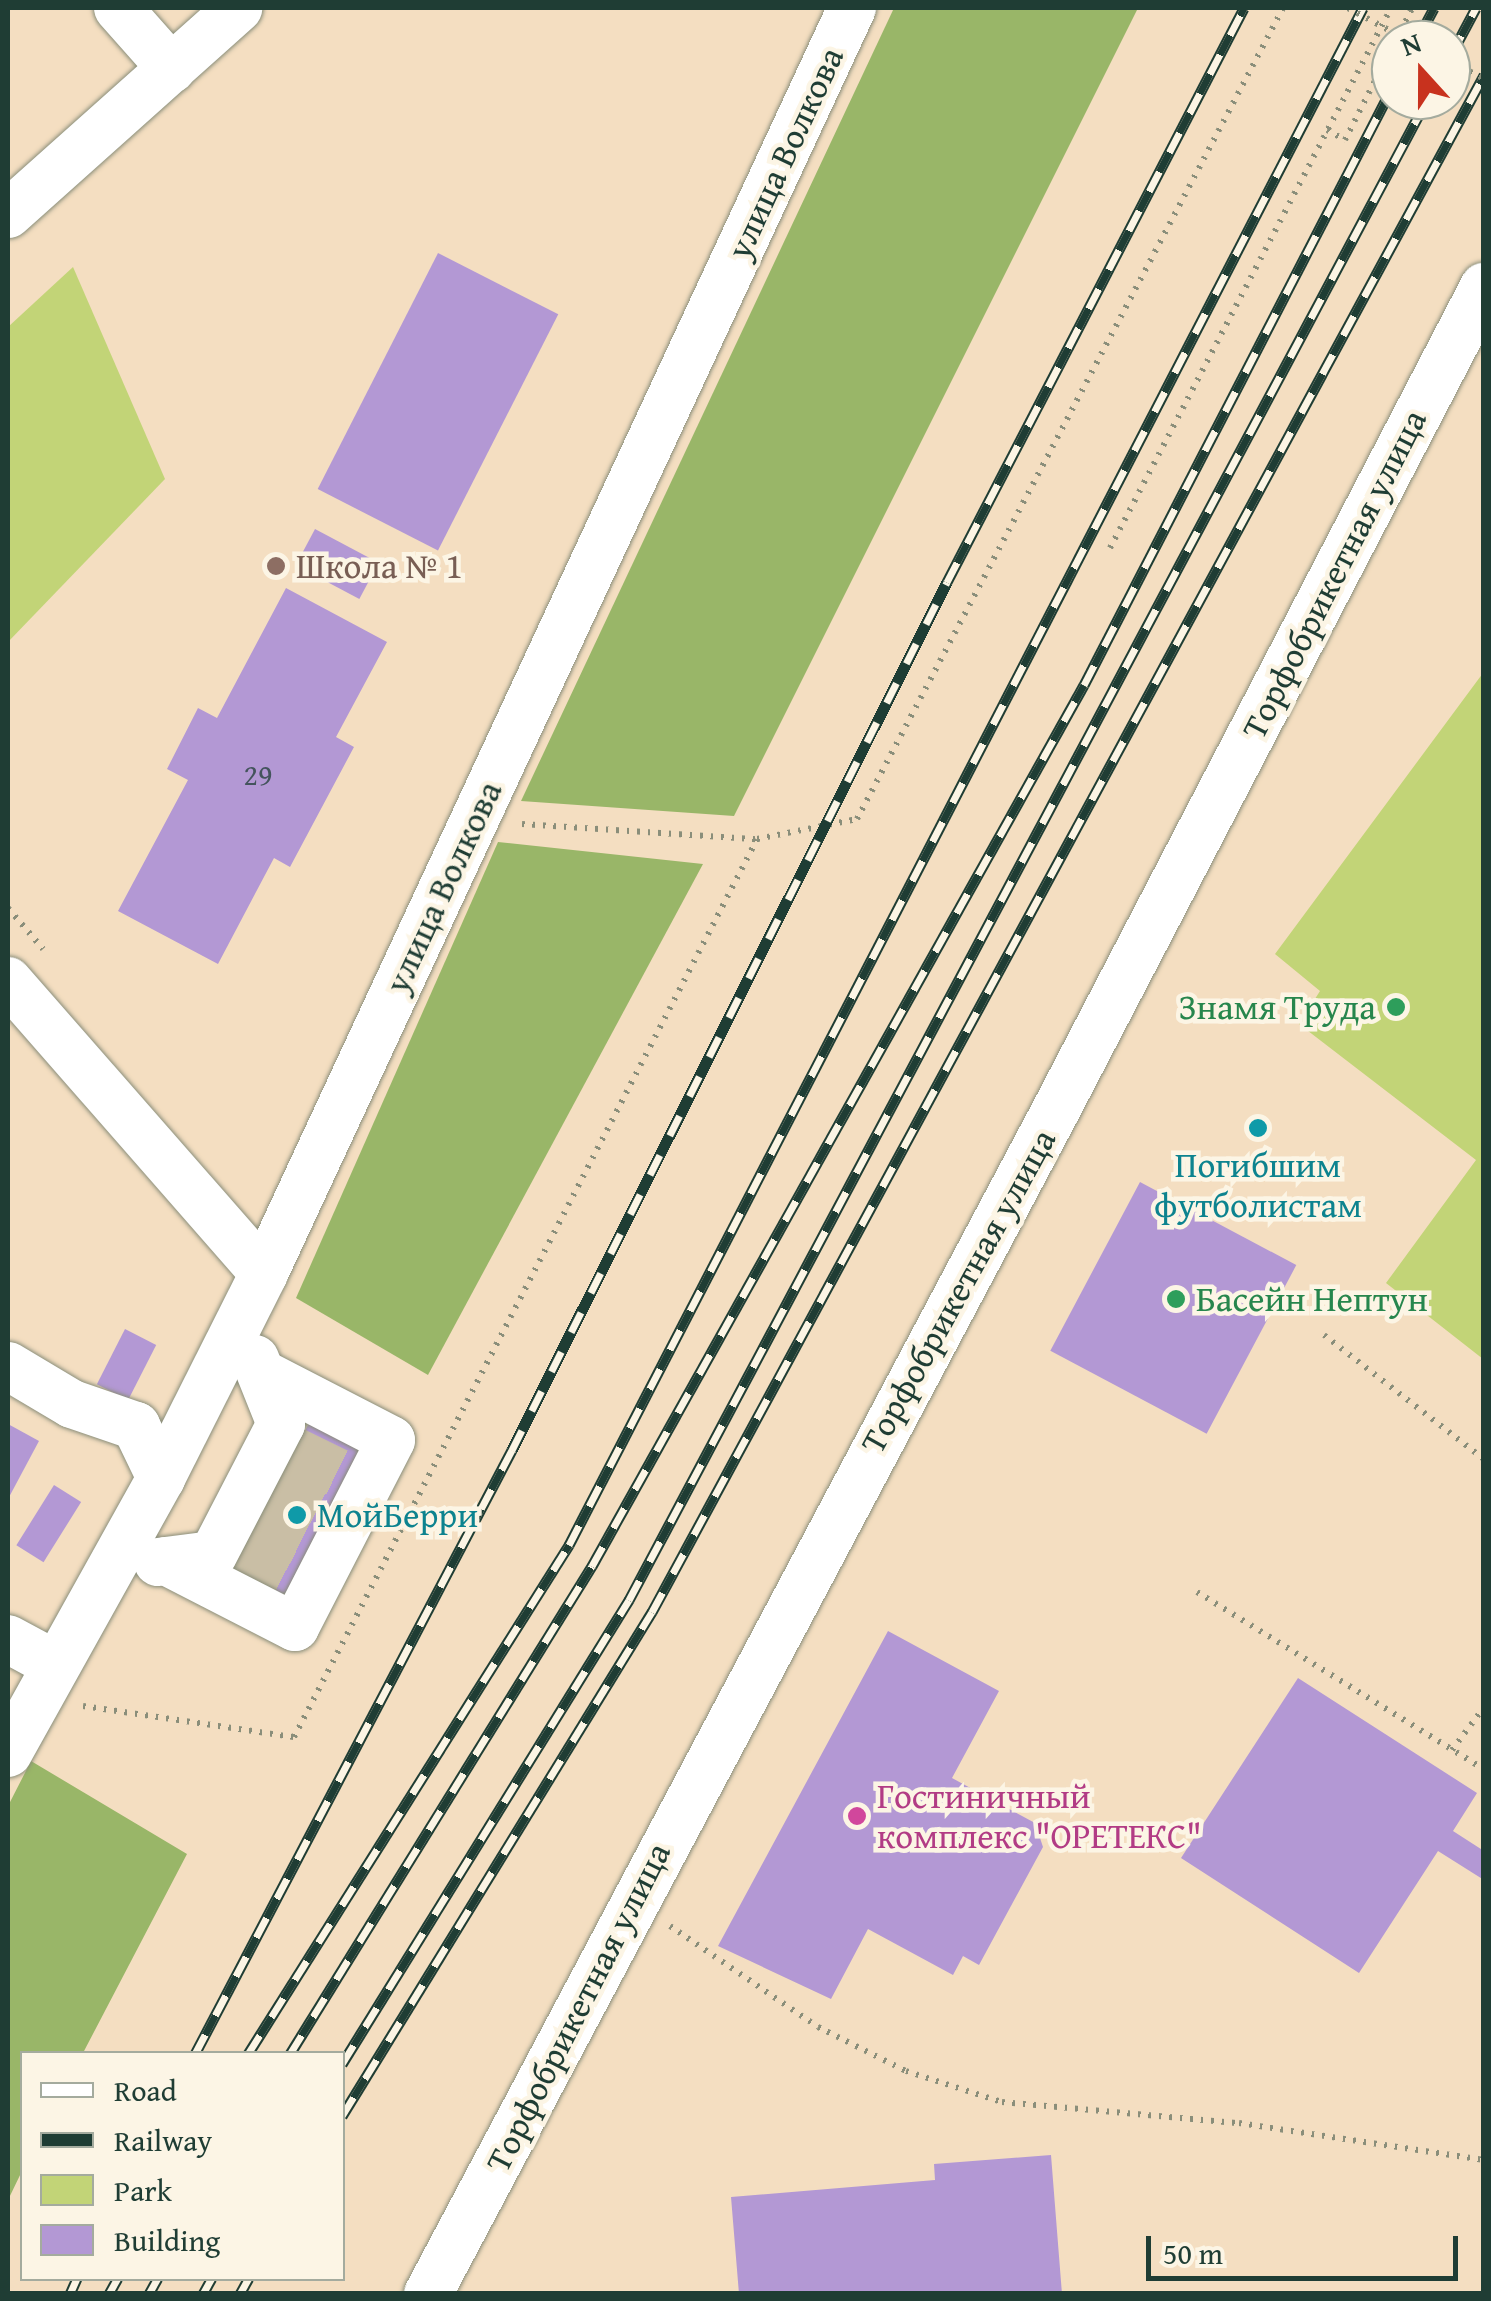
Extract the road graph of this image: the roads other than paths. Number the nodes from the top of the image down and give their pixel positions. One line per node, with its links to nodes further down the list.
1 (118, 8): 4 (street)
2 (238, 8): 4 (street)
3 (852, 8): 8 (street, улица Волкова)
4 (172, 68): 5 (street)
5 (8, 214)
6 (1484, 287): 18 (street, Торфобрикетная улица)
7 (8, 981): 8 (street)
8 (264, 1272): 9 (street, улица Волкова)
9 (238, 1326): 11 (street); 12 (street, улица Волкова)
10 (8, 1366): 12 (street)
11 (262, 1374): 13 (street); 13 (street)
12 (161, 1478): 14 (street, улица Волкова)
13 (166, 1561): 14 (street)
14 (114, 1564): 16 (street, улица Волкова)
15 (8, 1639): 16 (street)
16 (47, 1682): 17 (street, улица Волкова)
17 (8, 1754)
18 (428, 2294)

